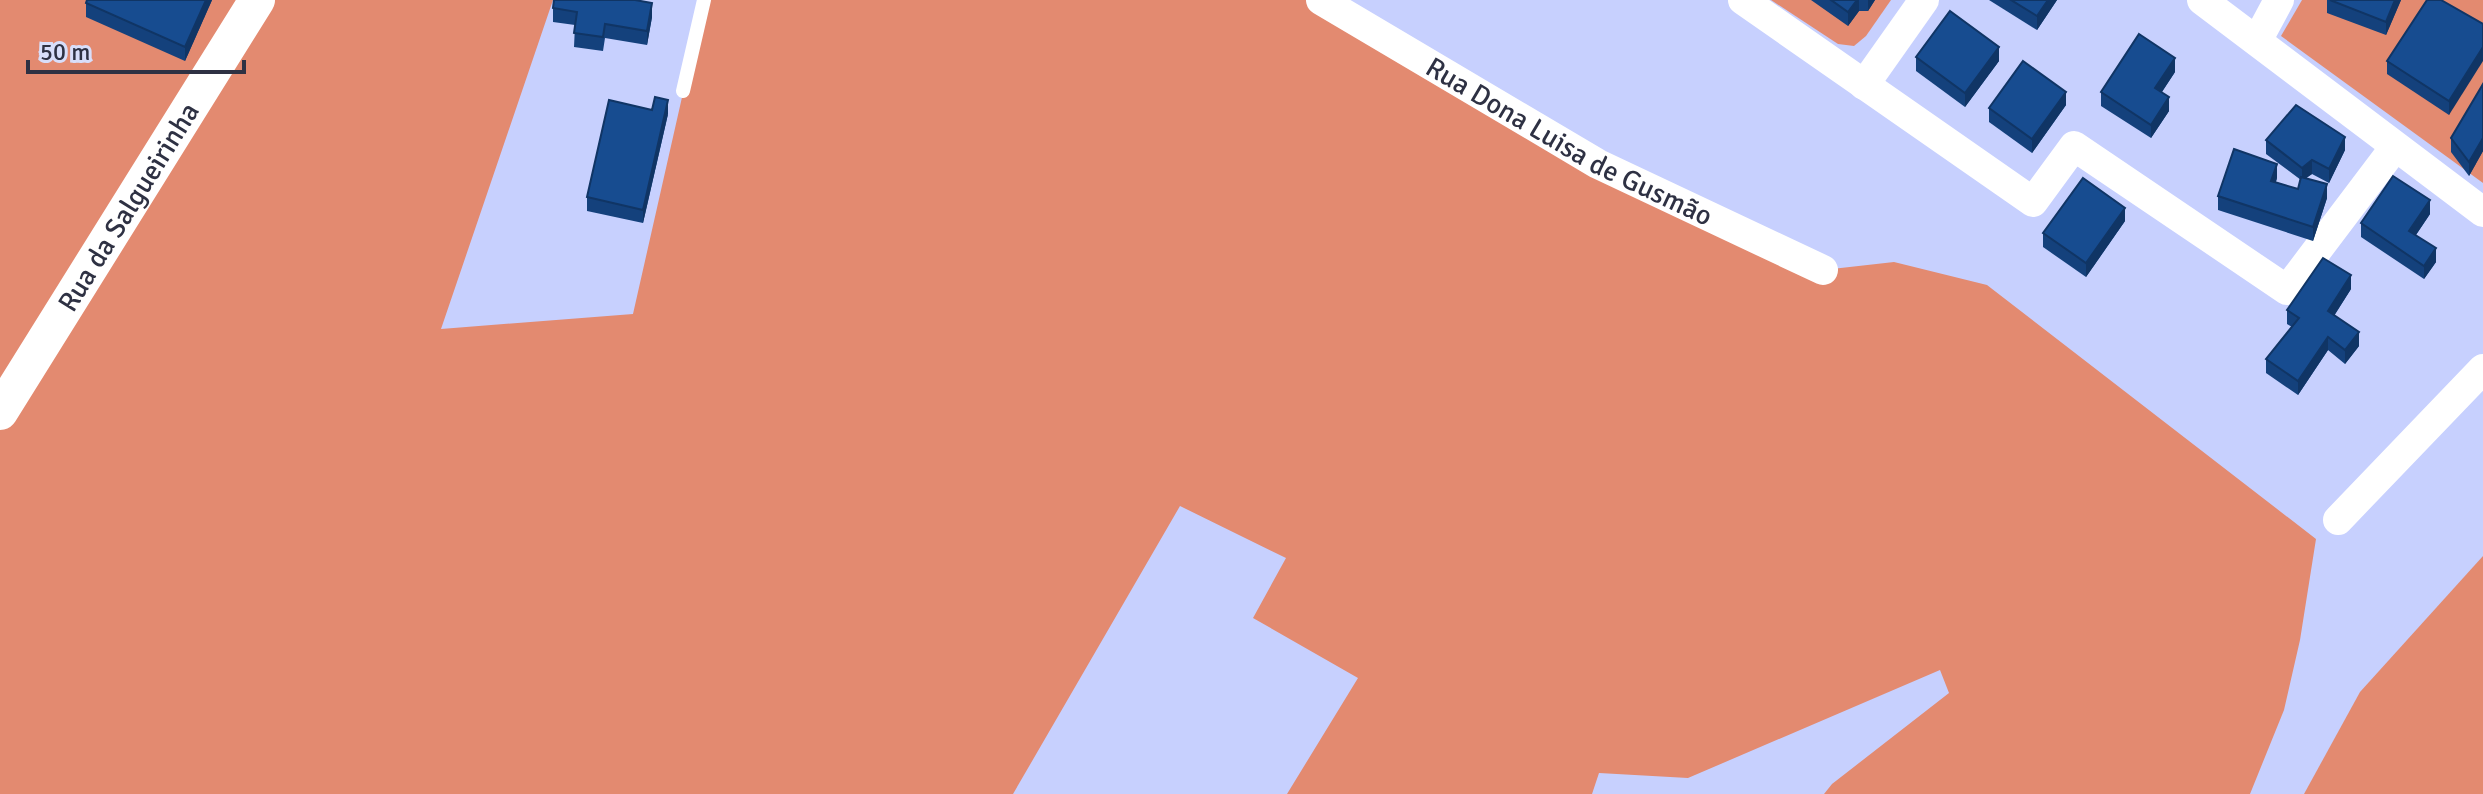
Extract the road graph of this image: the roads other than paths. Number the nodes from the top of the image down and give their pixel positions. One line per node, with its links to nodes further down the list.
1 (257, 0): 15 (street, Rua da Salgueirinha)
2 (704, 0): 10 (lane)
3 (1321, 0): 13 (street, Rua Dona Luisa de Gusmão)
4 (1743, 0): 9 (street)
5 (1924, 0): 9 (street)
6 (2202, 0): 8 (street)
7 (2279, 0): 8 (street)
8 (2257, 41): 11 (street)
9 (1864, 85): 11 (street)
10 (683, 91)
11 (2395, 147): 12 (street)
12 (2483, 212)
13 (1823, 270)
14 (2483, 369): 16 (street)
15 (0, 412)
16 (2338, 520)

